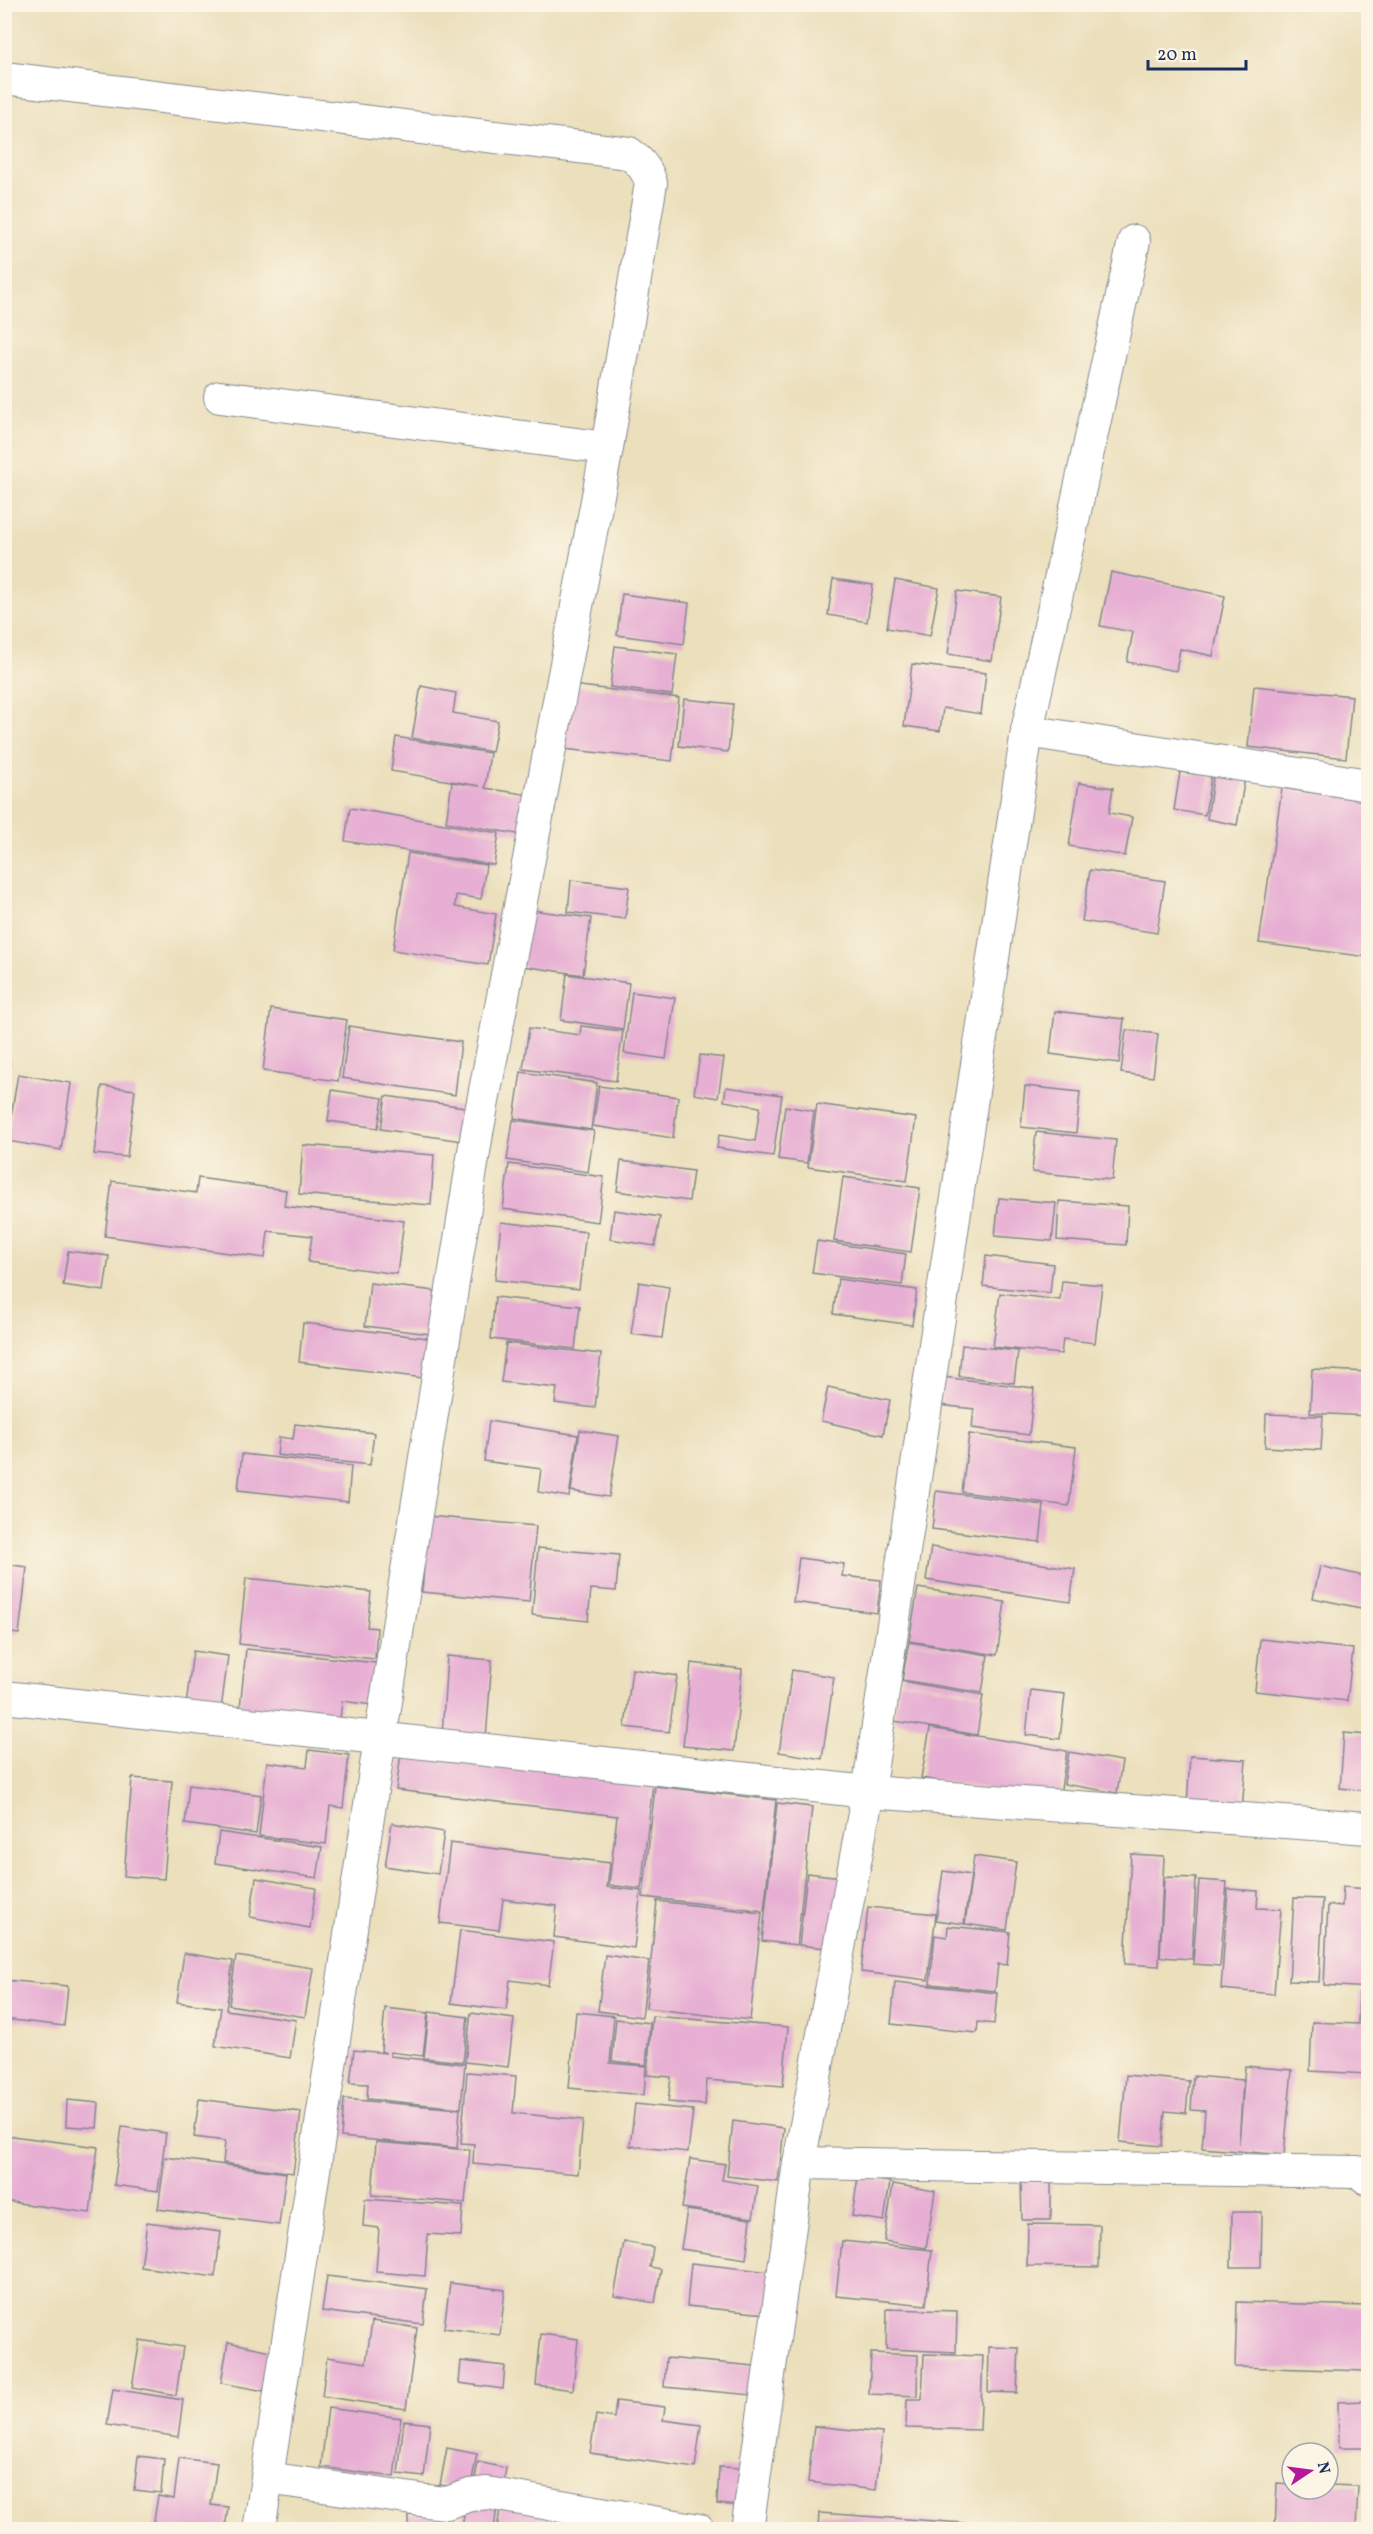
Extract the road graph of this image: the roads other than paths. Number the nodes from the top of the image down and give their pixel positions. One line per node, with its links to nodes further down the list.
1 (4, 78): 4 (street)
2 (1134, 241): 5 (street)
3 (220, 397): 4 (street)
4 (607, 448): 8 (street)
5 (1028, 731): 6 (street); 9 (street)
6 (1368, 785)
7 (4, 1697): 8 (street)
8 (380, 1739): 9 (street); 13 (street)
9 (868, 1792): 10 (street); 11 (street)
10 (1368, 1828)
11 (799, 2163): 12 (street); 16 (street)
12 (1368, 2179)
13 (267, 2478): 14 (street); 15 (street)
14 (259, 2529)
15 (699, 2529)
16 (747, 2529)

